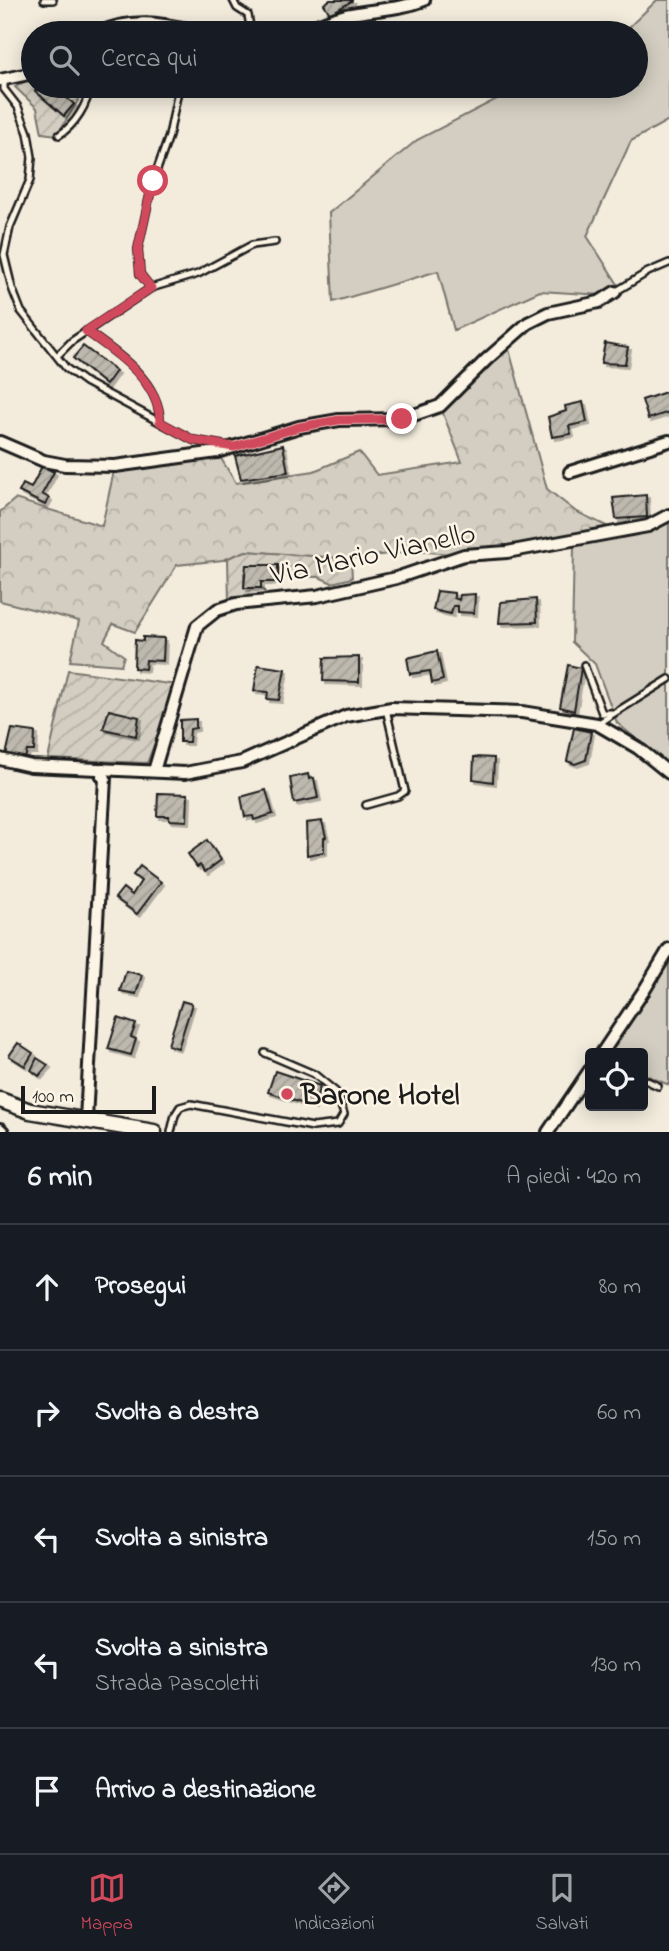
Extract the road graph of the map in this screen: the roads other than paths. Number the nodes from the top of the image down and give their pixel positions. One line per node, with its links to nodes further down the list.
1 (44, 0): 2 (lane)
2 (53, 0)
3 (233, 0): 5 (lane)
4 (424, 0): 6 (street)
5 (249, 21)
6 (326, 21)
7 (21, 75): 8 (street)
8 (2, 79): 17 (lane)
9 (85, 98): 11 (lane)
10 (177, 98): 14 (lane)
11 (60, 135)
12 (275, 242): 14 (lane)
13 (669, 263): 15 (lane)
14 (151, 288): 16 (lane)
15 (615, 292): 21 (street)
16 (86, 331): 17 (lane); 18 (lane)
17 (58, 355): 18 (lane)
18 (160, 422): 21 (lane)
19 (669, 441): 22 (street)
20 (0, 442): 21 (street)
21 (234, 447)
22 (570, 472)
23 (669, 515): 30 (street, Via Mario Vianello)
24 (584, 665): 27 (lane)
25 (669, 679): 27 (lane)
26 (386, 709): 28 (street); 30 (street); 33 (lane)
27 (615, 713): 28 (lane)
28 (597, 724): 32 (street)
29 (0, 759): 31 (street)
30 (155, 771): 31 (street)
31 (104, 773): 41 (street)
32 (669, 774)
33 (366, 805)
34 (669, 949): 35 (street)
35 (605, 1048)
36 (265, 1053): 43 (lane)
37 (585, 1077): 44 (street)
38 (648, 1081): 39 (lane)
39 (658, 1086)
40 (0, 1100): 41 (main road)
41 (81, 1119): 42 (main road)
42 (154, 1132)
43 (171, 1132)
44 (548, 1132)

